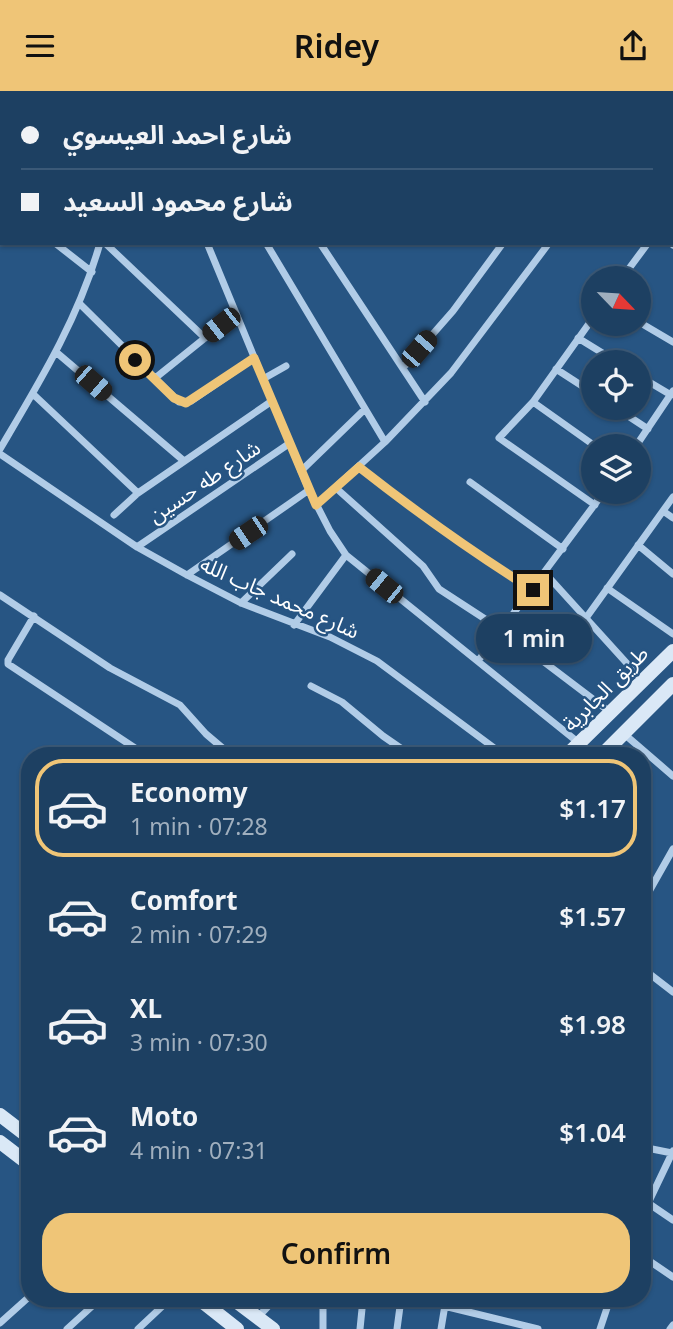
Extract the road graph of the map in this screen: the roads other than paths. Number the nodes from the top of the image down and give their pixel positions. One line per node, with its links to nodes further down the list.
1 (58, 245): 11 (street)
2 (101, 245): 11 (street)
3 (104, 245): 16 (street)
4 (208, 245): 13 (street)
5 (267, 245): 34 (street)
6 (321, 245): 23 (street)
7 (502, 245): 23 (street)
8 (548, 245): 32 (street)
9 (647, 245): 10 (street)
10 (631, 266)
11 (92, 272): 12 (street)
12 (80, 304): 20 (street); 25 (street)
13 (236, 313): 16 (street); 21 (street)
14 (651, 329): 18 (street)
15 (581, 334): 17 (street)
16 (205, 338): 25 (street)
17 (578, 338): 19 (street); 24 (street)
18 (673, 342)
19 (598, 350)
20 (56, 352): 30 (street); 42 (street)
21 (254, 358): 25 (street); 26 (street)
22 (286, 366): 26 (street)
23 (403, 368): 32 (street)
24 (556, 369): 28 (street); 33 (street)
25 (154, 379)
26 (263, 379): 31 (street)
27 (651, 382): 29 (street)
28 (581, 385)
29 (672, 393): 36 (street)
30 (33, 394): 41 (street); 48 (street)
31 (272, 401): 40 (street); 42 (street)
32 (425, 402): 39 (street)
33 (533, 402): 38 (street); 51 (street)
34 (365, 409): 39 (street); 44 (street)
35 (634, 420): 36 (street)
36 (648, 429): 37 (street)
37 (644, 434)
38 (581, 436)
39 (385, 442): 43 (street)
40 (290, 443): 44 (street); 56 (street, شارع طه حسين)
41 (0, 451): 56 (street, شارع محمد جاب الله)
42 (184, 461): 48 (street)
43 (359, 467): 46 (street); 64 (street)
44 (301, 471): 47 (street)
45 (470, 482): 57 (street)
46 (336, 488): 50 (street); 70 (street)
47 (310, 491): 50 (street); 62 (street)
48 (138, 493): 53 (street)
49 (673, 497): 52 (street)
50 (316, 505): 59 (street)
51 (595, 505): 57 (street)
52 (663, 511): 54 (street); 55 (street)
53 (114, 515)
54 (673, 518)
55 (638, 545): 61 (street); 63 (street)
56 (137, 547): 62 (street, شارع محمد جاب الله)
57 (564, 549): 60 (street)
58 (292, 554): 66 (street)
59 (346, 555): 69 (street); 73 (street)
60 (545, 573): 64 (street); 68 (street)
61 (673, 574)
62 (187, 575): 66 (street, شارع محمد جاب الله)
63 (607, 588): 68 (street); 71 (street)
64 (533, 590): 70 (street)
65 (0, 595): 67 (street)
66 (241, 603): 69 (street, شارع محمد جاب الله)
67 (34, 616): 80 (street); 81 (street)
68 (586, 618): 74 (street)
69 (294, 625): 83 (street, شارع محمد جاب الله)
70 (502, 630): 73 (street); 77 (street)
71 (673, 634)
72 (673, 650): 74 (street, طريق الجابرية)
73 (478, 661): 79 (street)
74 (642, 680): 77 (street, طريق الجابرية)
75 (311, 686): 82 (street)
76 (671, 691): 78 (street)
77 (610, 712): 79 (street, طريق الجابرية)
78 (623, 733): 85 (street); 86 (street)
79 (579, 743): 84 (street, طريق الجابرية)
80 (133, 747)
81 (221, 747)
82 (399, 747)
83 (493, 747)
84 (575, 747)
85 (610, 747)
86 (639, 747)
87 (651, 757): 88 (street)
88 (673, 776)
89 (673, 850): 90 (street)
90 (651, 888)
91 (651, 975): 92 (street)
92 (673, 992)
93 (0, 1115): 94 (street)
94 (21, 1131)
95 (0, 1142): 98 (street)
96 (651, 1148): 97 (street)
97 (672, 1152): 100 (street)
98 (21, 1158)
99 (651, 1188): 100 (street)
100 (654, 1189): 101 (street)
101 (651, 1196)
102 (651, 1205): 103 (street)
103 (673, 1220)
104 (651, 1262): 105 (street)
105 (673, 1277)
106 (21, 1304): 119 (street)
107 (91, 1307): 120 (street)
108 (161, 1307): 121 (street)
109 (219, 1307): 122 (street)
110 (244, 1307): 118 (street)
111 (268, 1307): 118 (street)
112 (323, 1307): 124 (street)
113 (362, 1307): 125 (street)
114 (400, 1307): 126 (street)
115 (444, 1307): 127 (street)
116 (462, 1307): 128 (street)
117 (607, 1307): 129 (street)
118 (258, 1318): 123 (street)
119 (0, 1323)
120 (67, 1329)
121 (138, 1329)
122 (237, 1329)
123 (273, 1329)
124 (323, 1329)
125 (360, 1329)
126 (397, 1329)
127 (441, 1329)
128 (538, 1329)
129 (600, 1329)

